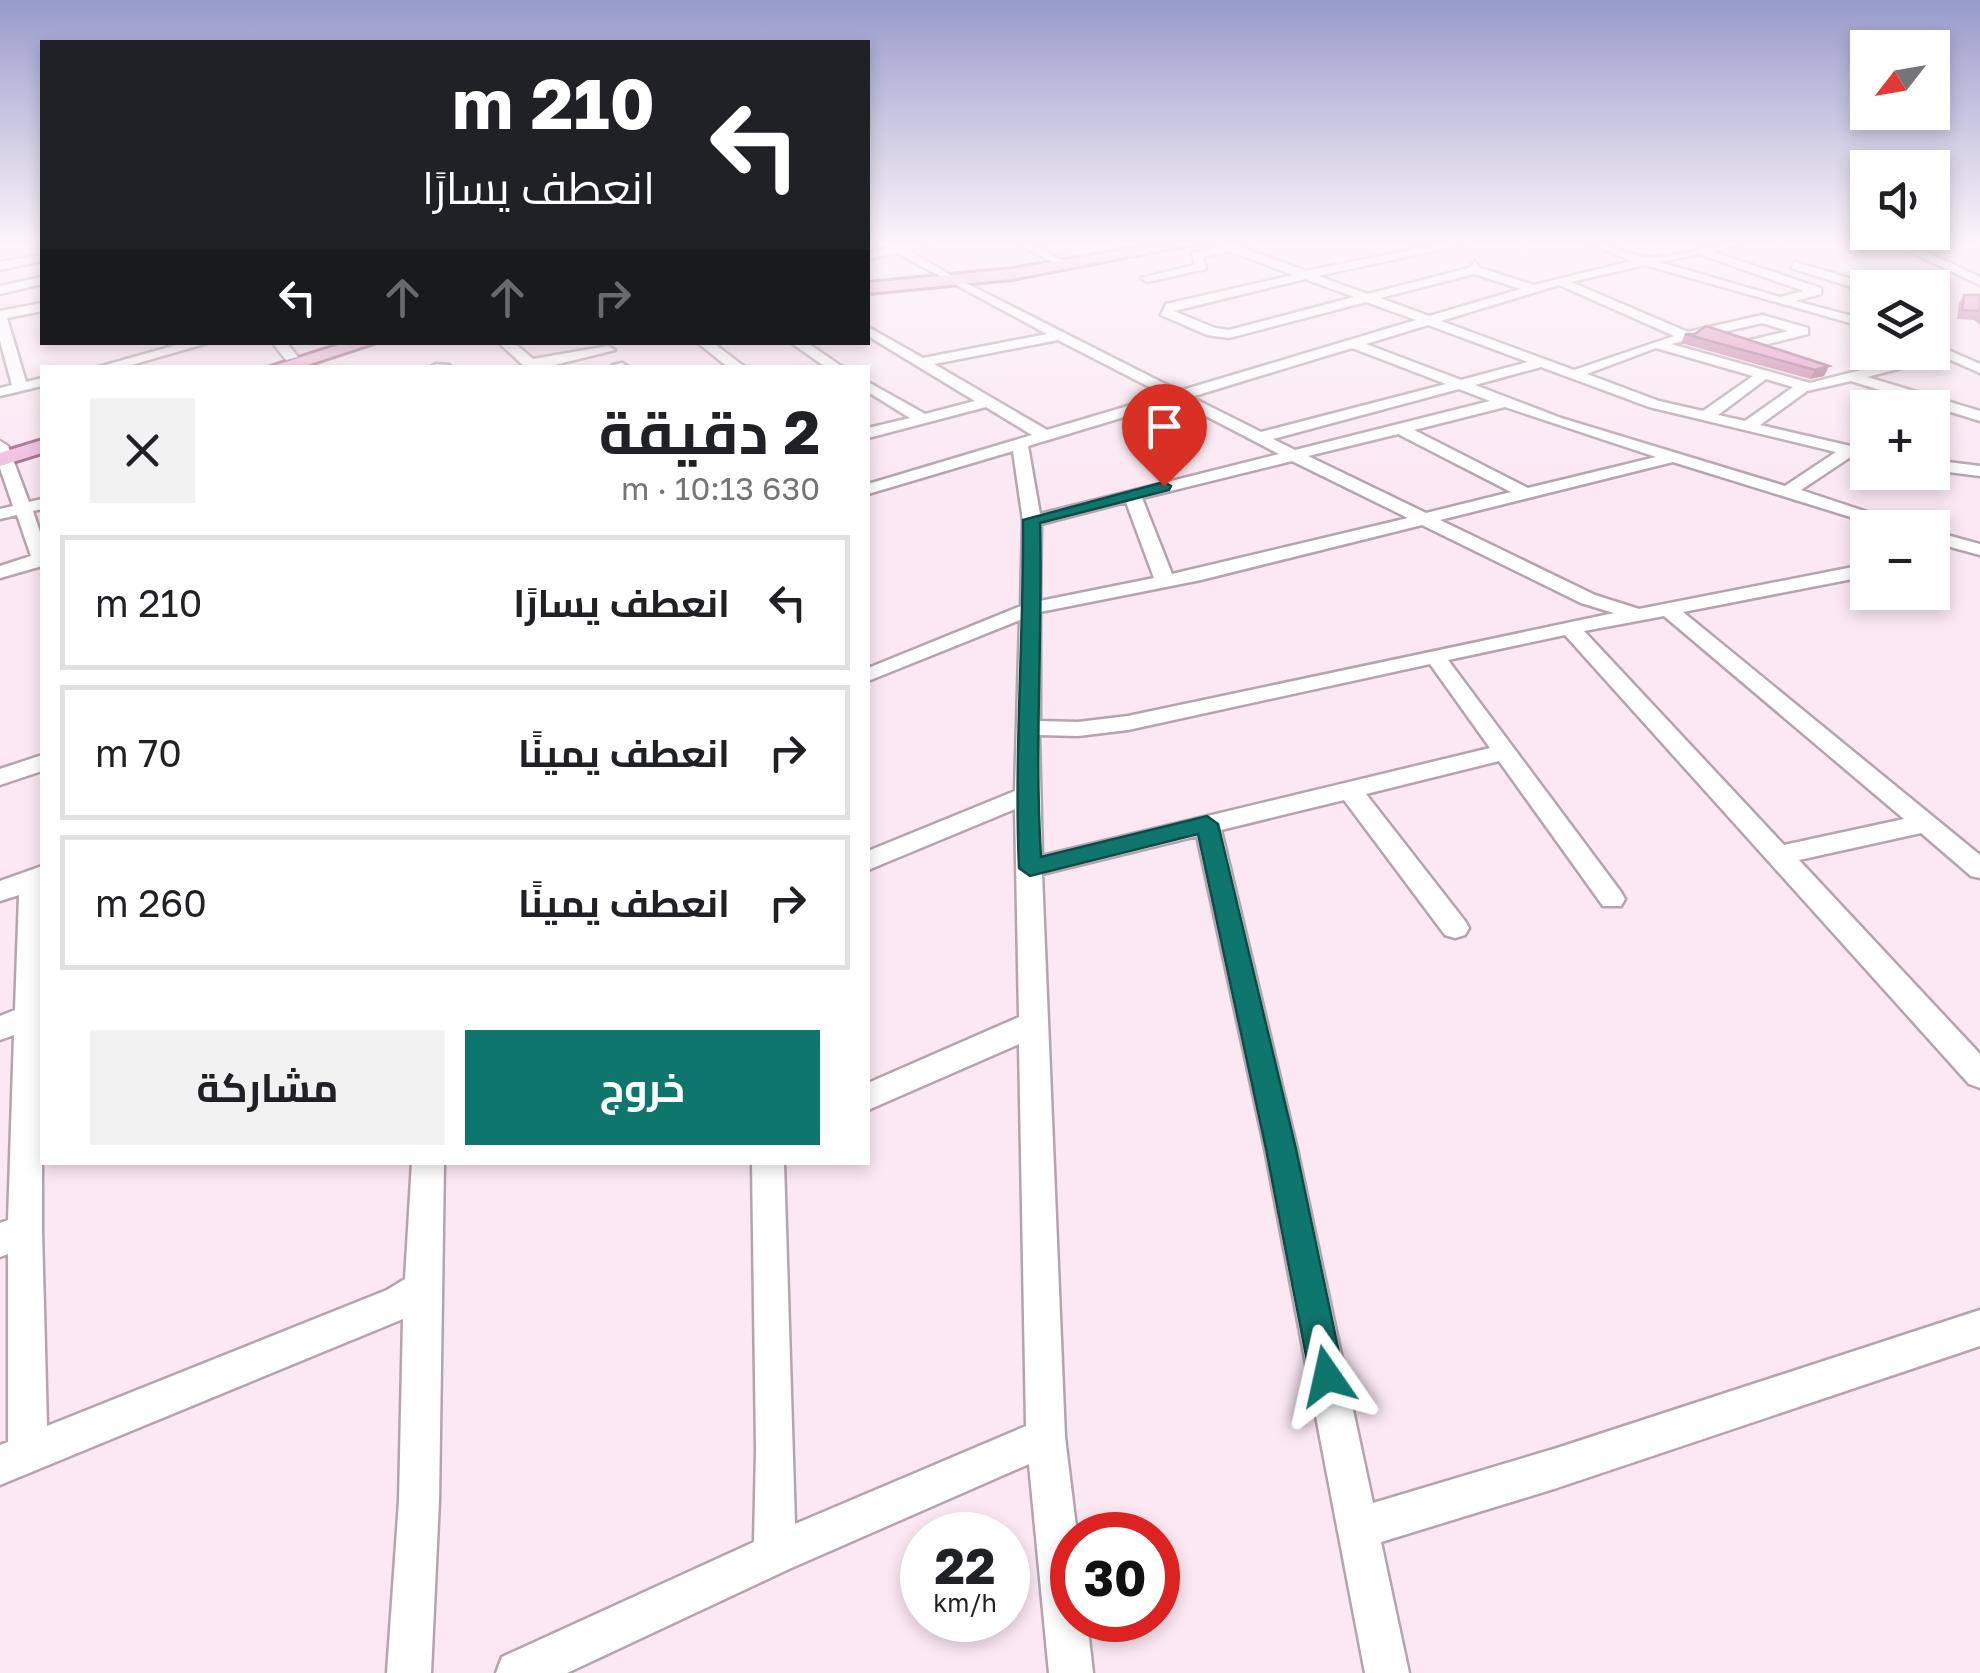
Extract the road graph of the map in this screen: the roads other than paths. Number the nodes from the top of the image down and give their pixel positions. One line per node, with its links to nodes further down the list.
1 (2, 322): 48 (street)
2 (1039, 322): 14 (street)
3 (1195, 322): 4 (street)
4 (1271, 322)
5 (1429, 322): 16 (street)
6 (1436, 322): 32 (street)
7 (1654, 322): 15 (street)
8 (1748, 322): 13 (street)
9 (1773, 322): 11 (street)
10 (1838, 322): 11 (street)
11 (1803, 330): 18 (street)
12 (870, 331): 31 (street)
13 (1708, 331): 15 (street); 18 (street)
14 (1061, 335): 31 (street); 50 (street)
15 (1686, 336): 17 (street)
16 (1354, 344): 45 (street); 50 (street)
17 (1656, 344): 41 (street); 42 (street)
18 (1747, 344): 28 (street)
19 (189, 345): 33 (street)
20 (336, 345): 30 (main road)
21 (356, 345): 30 (main road)
22 (508, 345): 34 (street)
23 (711, 345): 36 (street)
24 (801, 345): 37 (street)
25 (608, 350): 35 (street)
26 (1980, 350): 27 (street)
27 (1950, 353)
28 (1780, 355)
29 (1950, 355): 39 (street)
30 (291, 359)
31 (922, 362): 51 (street)
32 (1545, 362): 41 (street); 45 (street)
33 (108, 365)
34 (532, 365)
35 (538, 365)
36 (735, 365)
37 (832, 365)
38 (1813, 365): 43 (street)
39 (1980, 369)
40 (1868, 370): 43 (street)
41 (1574, 374): 54 (street)
42 (1762, 375): 46 (street); 54 (street)
43 (1845, 375): 46 (street); 53 (street)
44 (40, 383): 48 (street)
45 (1458, 386): 52 (street); 59 (street)
46 (1804, 386): 57 (street)
47 (870, 387): 55 (street)
48 (20, 388): 49 (street)
49 (0, 392)
50 (1175, 394): 59 (street); 60 (street)
51 (989, 402): 55 (street); 60 (street)
52 (1501, 402): 56 (street); 65 (street)
53 (1980, 416)
54 (1705, 418): 57 (street)
55 (923, 419): 58 (street)
56 (1398, 428): 64 (street); 71 (street)
57 (1746, 428): 62 (street)
58 (870, 432)
59 (1258, 438): 64 (street)
60 (1033, 440): 68 (street); 76 (street)
61 (40, 443): 63 (main road)
62 (1848, 451): 69 (street)
63 (2, 453): 73 (street)
64 (1291, 454): 70 (street); 77 (street)
65 (1674, 457): 69 (street); 71 (street)
66 (1950, 468): 67 (street)
67 (1980, 472)
68 (870, 489)
69 (1789, 491): 74 (street)
70 (1132, 494): 76 (street); 85 (street)
71 (1527, 494): 77 (street)
72 (40, 504): 73 (street)
73 (22, 508): 75 (street); 81 (street)
74 (1850, 510)
75 (0, 514)
76 (1032, 520): 86 (street)
77 (1428, 520): 85 (street); 88 (street)
78 (1950, 541): 79 (street)
79 (1976, 549): 80 (street)
80 (1950, 553)
81 (40, 555)
82 (40, 561): 83 (street)
83 (0, 572)
84 (1850, 574): 87 (street)
85 (1165, 581): 86 (street)
86 (1033, 608): 91 (street); 92 (street)
87 (1669, 610): 88 (street); 98 (street)
88 (1643, 615): 89 (street)
89 (1570, 628): 90 (street); 100 (street)
90 (1434, 656): 92 (street); 93 (street)
91 (870, 672)
92 (1031, 728): 97 (street)
93 (1506, 752): 96 (street); 106 (street)
94 (40, 764): 95 (street)
95 (0, 777)
96 (1348, 790): 99 (street); 107 (street)
97 (1026, 795): 101 (street); 102 (street)
98 (1927, 823): 100 (street); 103 (street)
99 (1207, 824): 102 (street); 119 (street)
100 (1781, 855): 110 (street)
101 (870, 861)
102 (1030, 868): 109 (street)
103 (1980, 869)
104 (37, 878): 105 (street); 108 (street)
105 (0, 892)
106 (1612, 899)
107 (1454, 928)
108 (24, 1020): 114 (street)
109 (1036, 1024): 111 (street); 117 (street)
110 (1980, 1075)
111 (870, 1096)
112 (428, 1165): 115 (street)
113 (768, 1165): 120 (street)
114 (13, 1235): 118 (street)
115 (422, 1289): 118 (street); 121 (street)
116 (1980, 1328): 119 (street)
117 (1046, 1436): 120 (street); 123 (street)
118 (14, 1459)
119 (1358, 1528): 124 (street)
120 (774, 1554): 122 (street)
121 (409, 1673)
122 (518, 1673)
123 (1071, 1673)
124 (1387, 1673)

